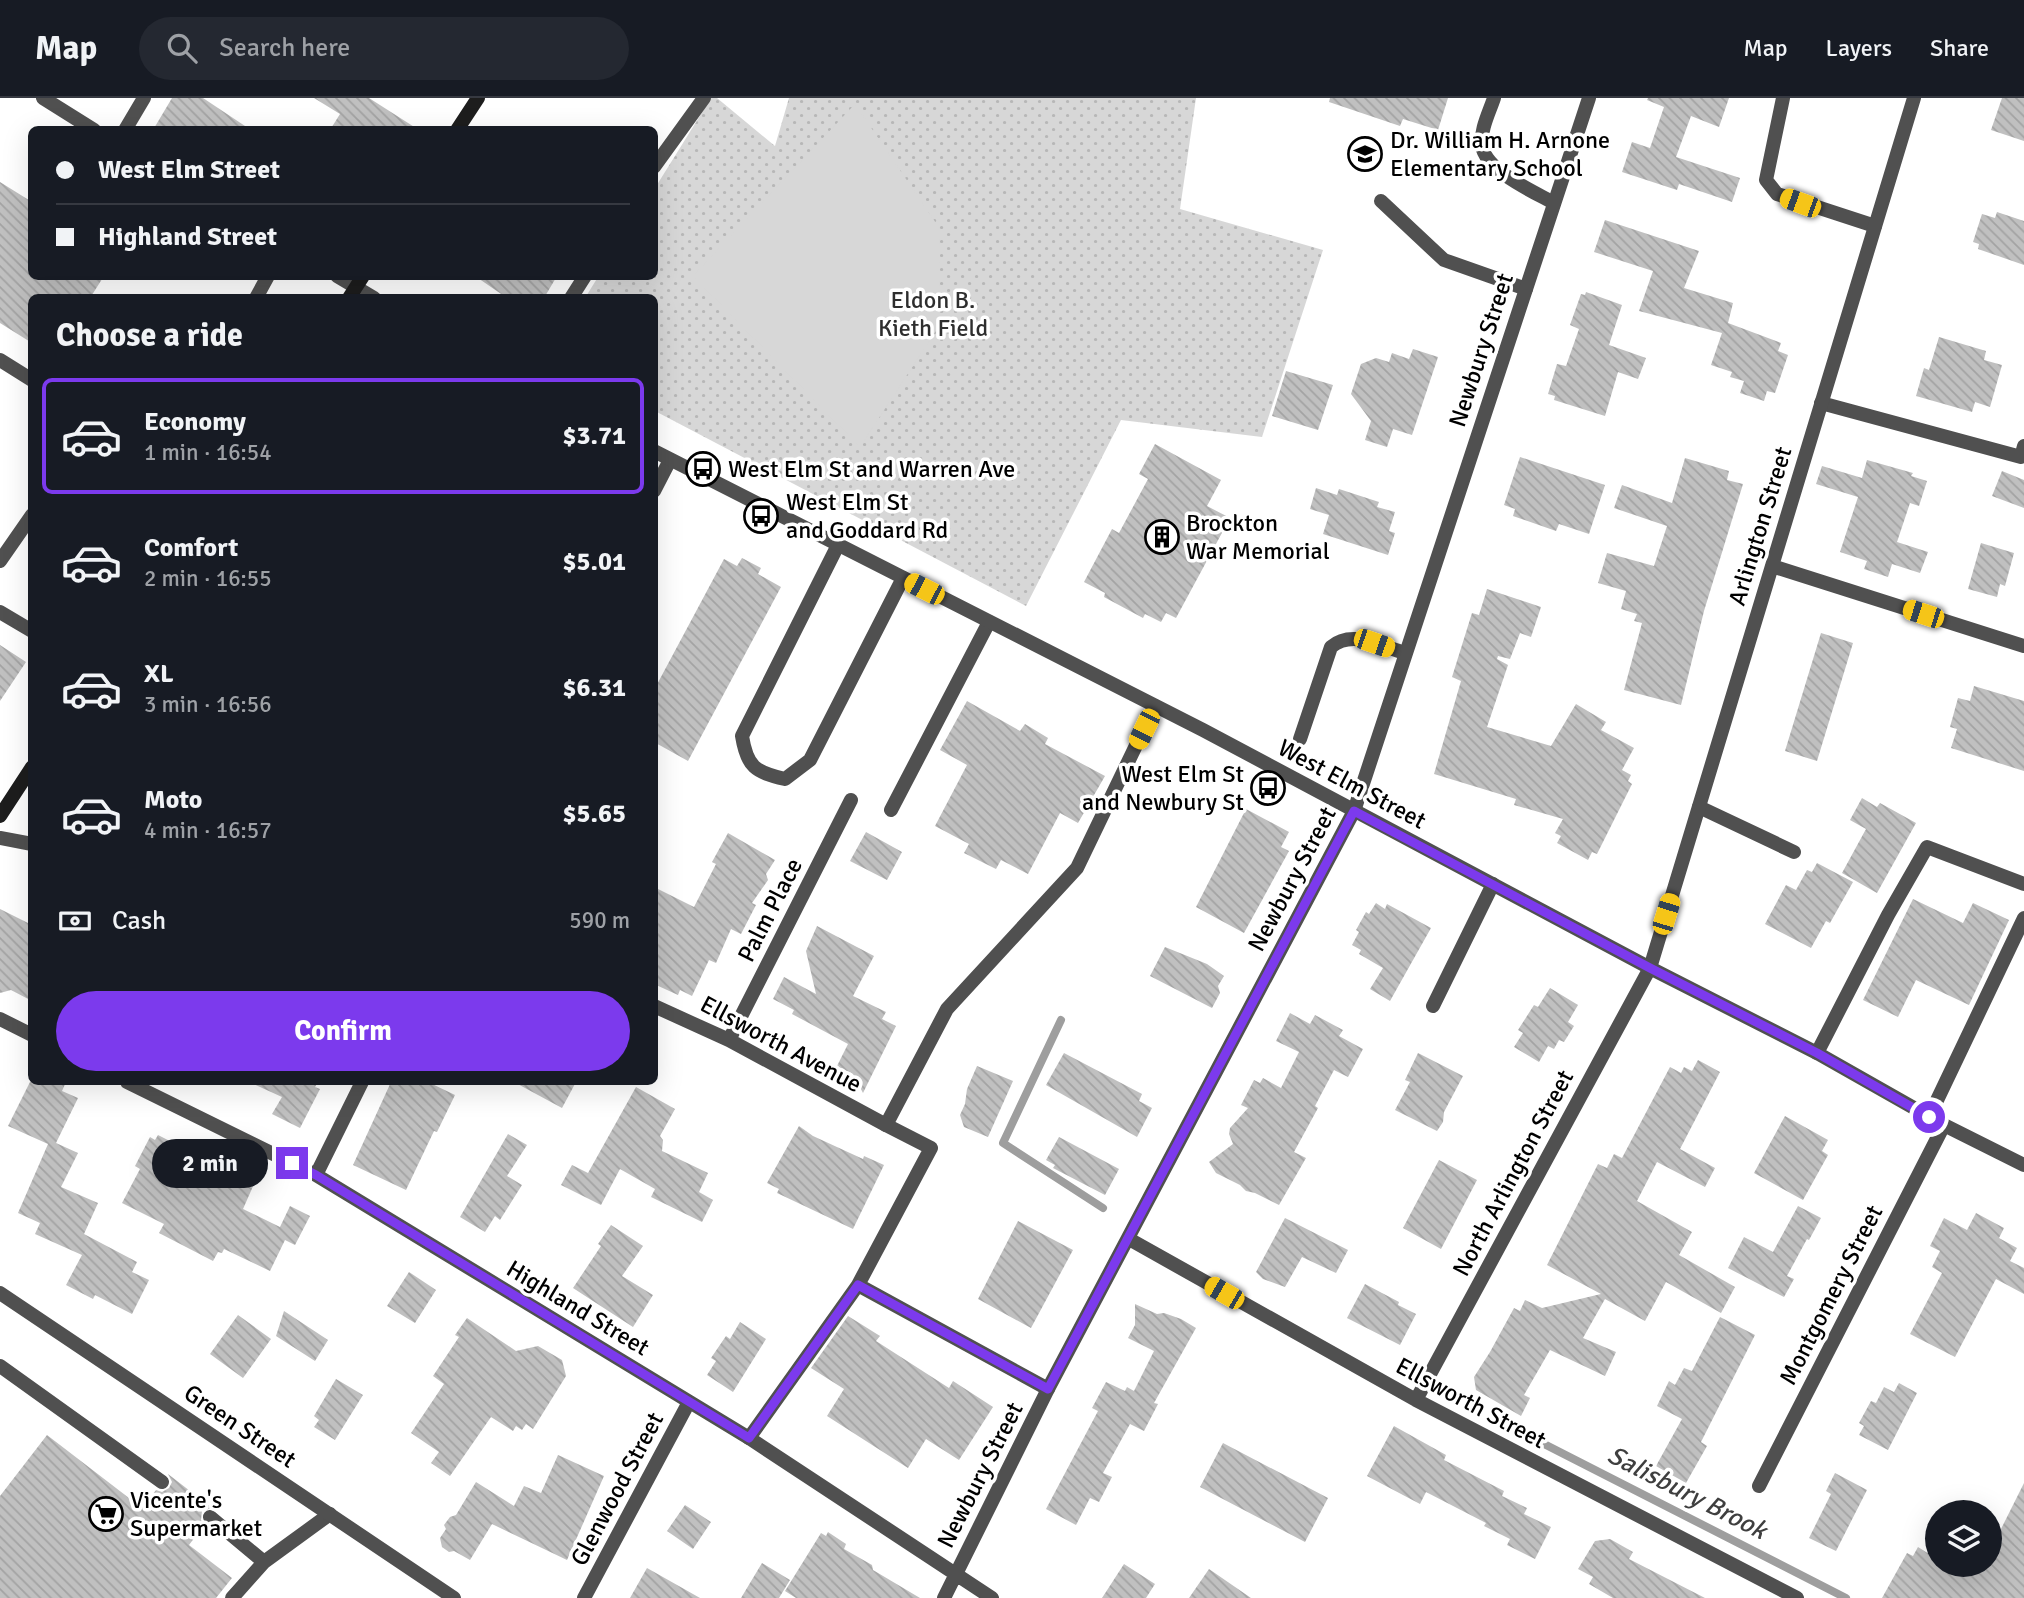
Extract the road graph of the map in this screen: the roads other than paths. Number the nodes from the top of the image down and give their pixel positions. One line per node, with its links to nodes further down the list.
1 (43, 98): 9 (street)
2 (144, 98): 10 (street)
3 (478, 98): 11 (main road)
4 (704, 98): 12 (street)
5 (1494, 98): 14 (street)
6 (1589, 98): 14 (street, Newbury Street)
7 (1783, 98): 15 (street)
8 (1914, 98): 15 (street, Arlington Street)
9 (88, 126)
10 (127, 126)
11 (460, 126)
12 (658, 161)
13 (1381, 201): 16 (street)
14 (1554, 203): 16 (street, Newbury Street)
15 (1875, 226): 19 (street, Arlington Street)
16 (1526, 289): 33 (street, Newbury Street)
17 (0, 360): 18 (street)
18 (28, 378)
19 (1821, 403): 20 (street); 27 (street, Arlington Street)
20 (2024, 446)
21 (658, 453): 22 (street, West Elm Street)
22 (670, 460): 23 (street); 25 (street, West Elm Street)
23 (658, 483)
24 (28, 521): 26 (street)
25 (838, 545): 28 (street, West Elm Street); 28 (street)
26 (0, 561)
27 (1772, 566): 32 (street); 38 (street, Arlington Street)
28 (902, 578): 30 (street, West Elm Street)
29 (0, 612): 31 (street)
30 (989, 622): 34 (street, West Elm Street); 39 (street)
31 (28, 629)
32 (2024, 646)
33 (1405, 653): 35 (street); 40 (street, Newbury Street)
34 (1155, 706): 40 (street, West Elm Street); 58 (street)
35 (1300, 739)
36 (28, 773): 41 (main road)
37 (851, 800): 53 (street, Palm Place)
38 (1699, 807): 44 (street); 48 (street, Arlington Street)
39 (891, 810)
40 (1354, 811): 45 (street, West Elm Street); 62 (street, Newbury Street)
41 (0, 816)
42 (0, 838): 43 (street)
43 (28, 843)
44 (1794, 852)
45 (1493, 884): 48 (street, West Elm Street); 49 (street)
46 (2024, 884): 54 (street)
47 (2024, 918): 57 (street)
48 (1650, 968): 54 (street, West Elm Street); 67 (street, North Arlington Street)
49 (1433, 1006)
50 (658, 1008): 53 (street, Ellsworth Avenue)
51 (0, 1019): 52 (street)
52 (28, 1033)
53 (729, 1040): 58 (street, Ellsworth Avenue)
54 (1817, 1053): 57 (street, West Elm Street)
55 (133, 1085): 61 (street, Highland Street)
56 (361, 1085): 61 (street)
57 (1929, 1117): 59 (street, West Elm Street)
58 (886, 1125): 63 (street, Ellsworth Avenue)
59 (1944, 1125): 60 (street, West Elm Street); 71 (street, Montgomery Street)
60 (2024, 1165)
61 (316, 1175): 68 (street, Highland Street)
62 (1129, 1239): 66 (street, Newbury Street); 67 (street, Ellsworth Street)
63 (858, 1285): 66 (street); 69 (street)
64 (0, 1293): 72 (street, Green Street)
65 (0, 1367): 70 (street)
66 (1048, 1389): 75 (street, Newbury Street)
67 (1416, 1401): 81 (street, Ellsworth Street)
68 (689, 1402): 69 (street, Highland Street); 78 (street, Glenwood Street)
69 (749, 1438): 75 (street, Highland Street)
70 (162, 1482)
71 (1759, 1486)
72 (330, 1514): 74 (street); 77 (street, Green Street)
73 (210, 1517): 74 (street)
74 (264, 1562): 76 (street)
75 (955, 1574): 79 (street, Newbury Street); 80 (street, Highland Street)
76 (232, 1598)
77 (454, 1598)
78 (584, 1598)
79 (944, 1598)
80 (992, 1598)
81 (1797, 1598)

